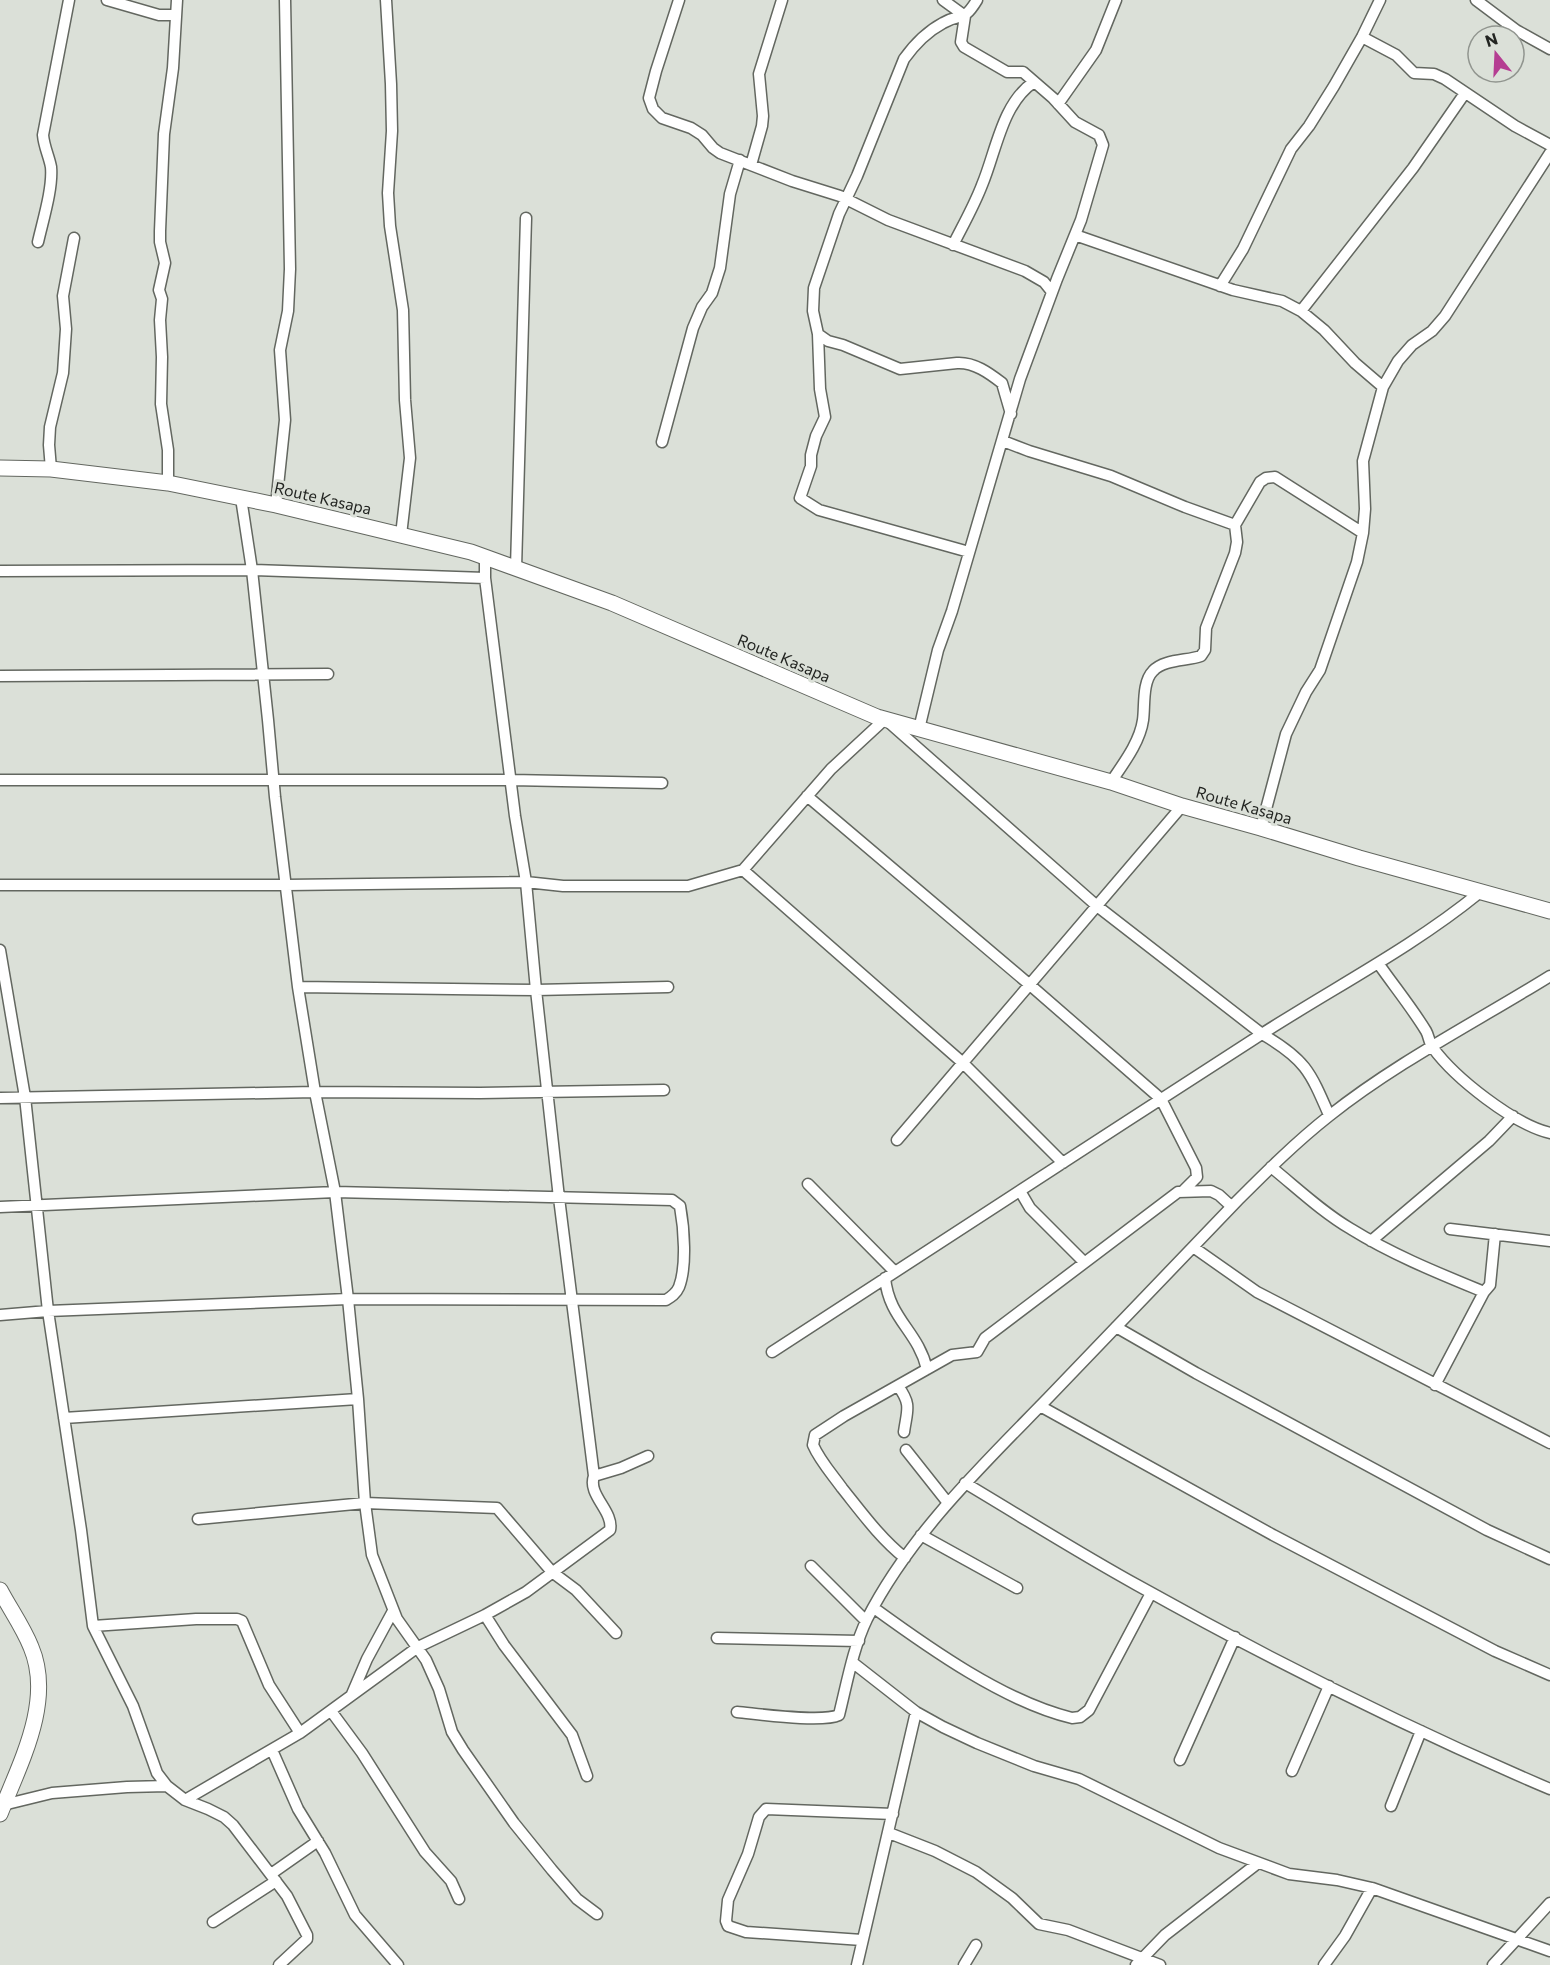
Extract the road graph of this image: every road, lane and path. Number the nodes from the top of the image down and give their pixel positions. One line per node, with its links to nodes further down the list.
1 (69, 0): 27 (street)
2 (106, 0): 13 (street)
3 (177, 0): 13 (street)
4 (285, 0): 41 (street)
5 (386, 0): 44 (street)
6 (679, 0): 22 (street)
7 (782, 0): 22 (street)
8 (943, 0): 14 (street)
9 (977, 0): 14 (street)
10 (1116, 0): 19 (street)
11 (1380, 0): 15 (street)
12 (1476, 0): 16 (street)
13 (176, 15): 39 (street)
14 (965, 16): 17 (street); 23 (street)
15 (1362, 37): 18 (street); 29 (street)
16 (1550, 49)
17 (1034, 82): 19 (street); 28 (street)
18 (1465, 93): 20 (street); 31 (street)
19 (1058, 104): 25 (street)
20 (1550, 145)
21 (1550, 153): 33 (street)
22 (746, 162): 23 (street); 36 (street)
23 (847, 199): 28 (street); 32 (street)
24 (526, 218): 47 (street)
25 (1075, 235): 29 (street); 30 (street)
26 (74, 238): 38 (street)
27 (38, 242)
28 (954, 245): 30 (street)
29 (1220, 286): 31 (street)
30 (1052, 292): 34 (street)
31 (1301, 311): 33 (street)
32 (818, 334): 34 (street); 45 (street)
33 (1383, 387): 43 (street)
34 (1011, 414): 35 (street)
35 (1003, 441): 42 (street); 45 (street)
36 (662, 442)
37 (0, 468): 38 (main road, Route Kasapa)
38 (51, 469): 39 (main road, Route Kasapa)
39 (168, 483): 40 (main road, Route Kasapa)
40 (241, 498): 41 (main road, Route Kasapa); 48 (street)
41 (276, 506): 44 (main road, Route Kasapa)
42 (1234, 525): 43 (street); 59 (street)
43 (1363, 533): 63 (street)
44 (401, 535): 46 (main road, Route Kasapa)
45 (969, 552): 55 (street)
46 (485, 557): 47 (main road, Route Kasapa); 50 (street)
47 (516, 568): 54 (main road, Route Kasapa)
48 (252, 570): 49 (street); 50 (street); 52 (street)
49 (0, 571)
50 (485, 578): 58 (street)
51 (328, 674): 52 (street)
52 (264, 675): 53 (street); 57 (street)
53 (0, 676)
54 (885, 719): 55 (main road, Route Kasapa); 61 (street); 69 (street)
55 (919, 729): 59 (main road, Route Kasapa)
56 (0, 780): 57 (street)
57 (273, 780): 58 (street); 67 (street)
58 (511, 780): 60 (street); 65 (street)
59 (1111, 782): 62 (main road, Route Kasapa)
60 (662, 783)
61 (807, 796): 64 (street); 74 (street)
62 (1182, 806): 63 (main road, Route Kasapa); 69 (street)
63 (1261, 828): 68 (main road, Route Kasapa)
64 (743, 870): 65 (street); 81 (street)
65 (526, 882): 67 (street); 77 (street)
66 (0, 885): 67 (street)
67 (287, 885): 75 (street)
68 (1479, 893): 70 (main road, Route Kasapa); 72 (street)
69 (1097, 906): 74 (street); 79 (street)
70 (1550, 911)
71 (0, 950): 78 (street)
72 (1378, 963): 79 (street); 80 (street)
73 (1550, 976): 80 (street)
74 (1030, 985): 81 (street); 87 (street)
75 (298, 987): 77 (street); 84 (street)
76 (668, 987): 77 (street)
77 (536, 990): 83 (street)
78 (4, 995): 85 (street)
79 (1262, 1034): 87 (street); 88 (street)
80 (1431, 1046): 88 (street); 89 (street)
81 (963, 1063): 91 (street); 92 (street)
82 (664, 1090): 83 (street)
83 (548, 1091): 84 (street); 98 (street)
84 (315, 1092): 85 (street); 97 (street)
85 (25, 1097): 86 (street); 99 (street)
86 (0, 1098)
87 (1161, 1099): 92 (street); 96 (street)
88 (1329, 1115): 93 (street)
89 (1513, 1116): 90 (street); 104 (street)
90 (1550, 1133)
91 (897, 1140)
92 (1063, 1163): 95 (street)
93 (1271, 1167): 100 (street); 104 (street)
94 (808, 1184): 108 (street)
95 (1020, 1191): 107 (street); 108 (street)
96 (1183, 1191): 100 (street); 107 (street)
97 (335, 1192): 98 (street); 99 (street); 112 (street)
98 (559, 1198): 111 (street); 111 (street)
99 (36, 1204): 101 (street); 113 (street)
100 (1232, 1206): 106 (street)
101 (0, 1207)
102 (1450, 1229): 103 (street)
103 (1495, 1234): 105 (street); 110 (street)
104 (1371, 1241): 110 (street)
105 (1550, 1241)
106 (1193, 1247): 115 (street); 118 (street)
107 (1084, 1262): 117 (street)
108 (895, 1272): 109 (street)
109 (885, 1278): 116 (street); 117 (street)
110 (1484, 1292): 118 (street)
111 (573, 1298): 112 (street); 127 (street)
112 (348, 1299): 113 (street); 120 (street)
113 (48, 1311): 114 (street); 122 (street)
114 (0, 1315)
115 (1116, 1327): 121 (street); 134 (street)
116 (772, 1352)
117 (927, 1369): 119 (street)
118 (1435, 1385): 124 (street)
119 (898, 1386): 123 (street); 133 (street)
120 (358, 1399): 122 (street); 129 (street)
121 (1040, 1406): 128 (street); 151 (street)
122 (64, 1418): 144 (street)
123 (904, 1432)
124 (1550, 1443)
125 (906, 1450): 130 (street)
126 (648, 1456): 127 (street)
127 (594, 1476): 136 (street)
128 (965, 1483): 130 (street); 139 (street)
129 (365, 1503): 131 (street); 136 (street); 141 (street)
130 (948, 1503): 132 (street)
131 (198, 1519)
132 (921, 1535): 133 (street); 137 (street)
133 (905, 1557): 140 (street)
134 (1550, 1559)
135 (812, 1566): 143 (street)
136 (552, 1572): 142 (street); 145 (street)
137 (1017, 1588)
138 (0, 1590): 167 (main road)
139 (1151, 1593): 140 (street); 146 (street)
140 (874, 1608): 143 (street)
141 (393, 1611): 149 (street); 153 (street)
142 (485, 1615): 149 (street); 162 (street)
143 (866, 1621): 148 (street)
144 (93, 1626): 158 (street); 163 (street)
145 (616, 1633)
146 (1235, 1637): 152 (street); 160 (street)
147 (717, 1638): 148 (street)
148 (859, 1641): 150 (street)
149 (418, 1647): 153 (street); 176 (street)
150 (852, 1662): 155 (street); 156 (street)
151 (1550, 1675)
152 (1329, 1686): 157 (street); 161 (street)
153 (352, 1694): 154 (street)
154 (331, 1711): 158 (street); 174 (street)
155 (737, 1712)
156 (916, 1712): 168 (street); 171 (street)
157 (1421, 1731): 164 (street); 166 (street)
158 (300, 1733): 159 (street)
159 (272, 1750): 165 (street); 170 (street)
160 (1180, 1760)
161 (1292, 1771)
162 (587, 1776)
163 (168, 1786): 165 (street); 167 (street)
164 (1550, 1789)
165 (185, 1800): 172 (street)
166 (1391, 1806)
167 (2, 1810)
168 (893, 1814): 169 (street); 179 (street)
169 (889, 1833): 179 (street); 182 (street)
170 (318, 1841): 172 (street); 184 (street)
171 (1258, 1863): 173 (street); 182 (street)
172 (273, 1877): 177 (street); 183 (street)
173 (1372, 1888): 178 (street); 188 (street)
174 (459, 1899)
175 (1550, 1903): 178 (street)
176 (597, 1914)
177 (213, 1922)
178 (1515, 1939): 181 (street); 189 (street)
179 (862, 1940): 185 (street)
180 (976, 1945): 186 (street)
181 (1550, 1952)
182 (1139, 1962): 187 (street)
183 (279, 1965)
184 (398, 1965)
185 (857, 1965)
186 (964, 1965)
187 (1160, 1965)
188 (1324, 1965)
189 (1493, 1965)

